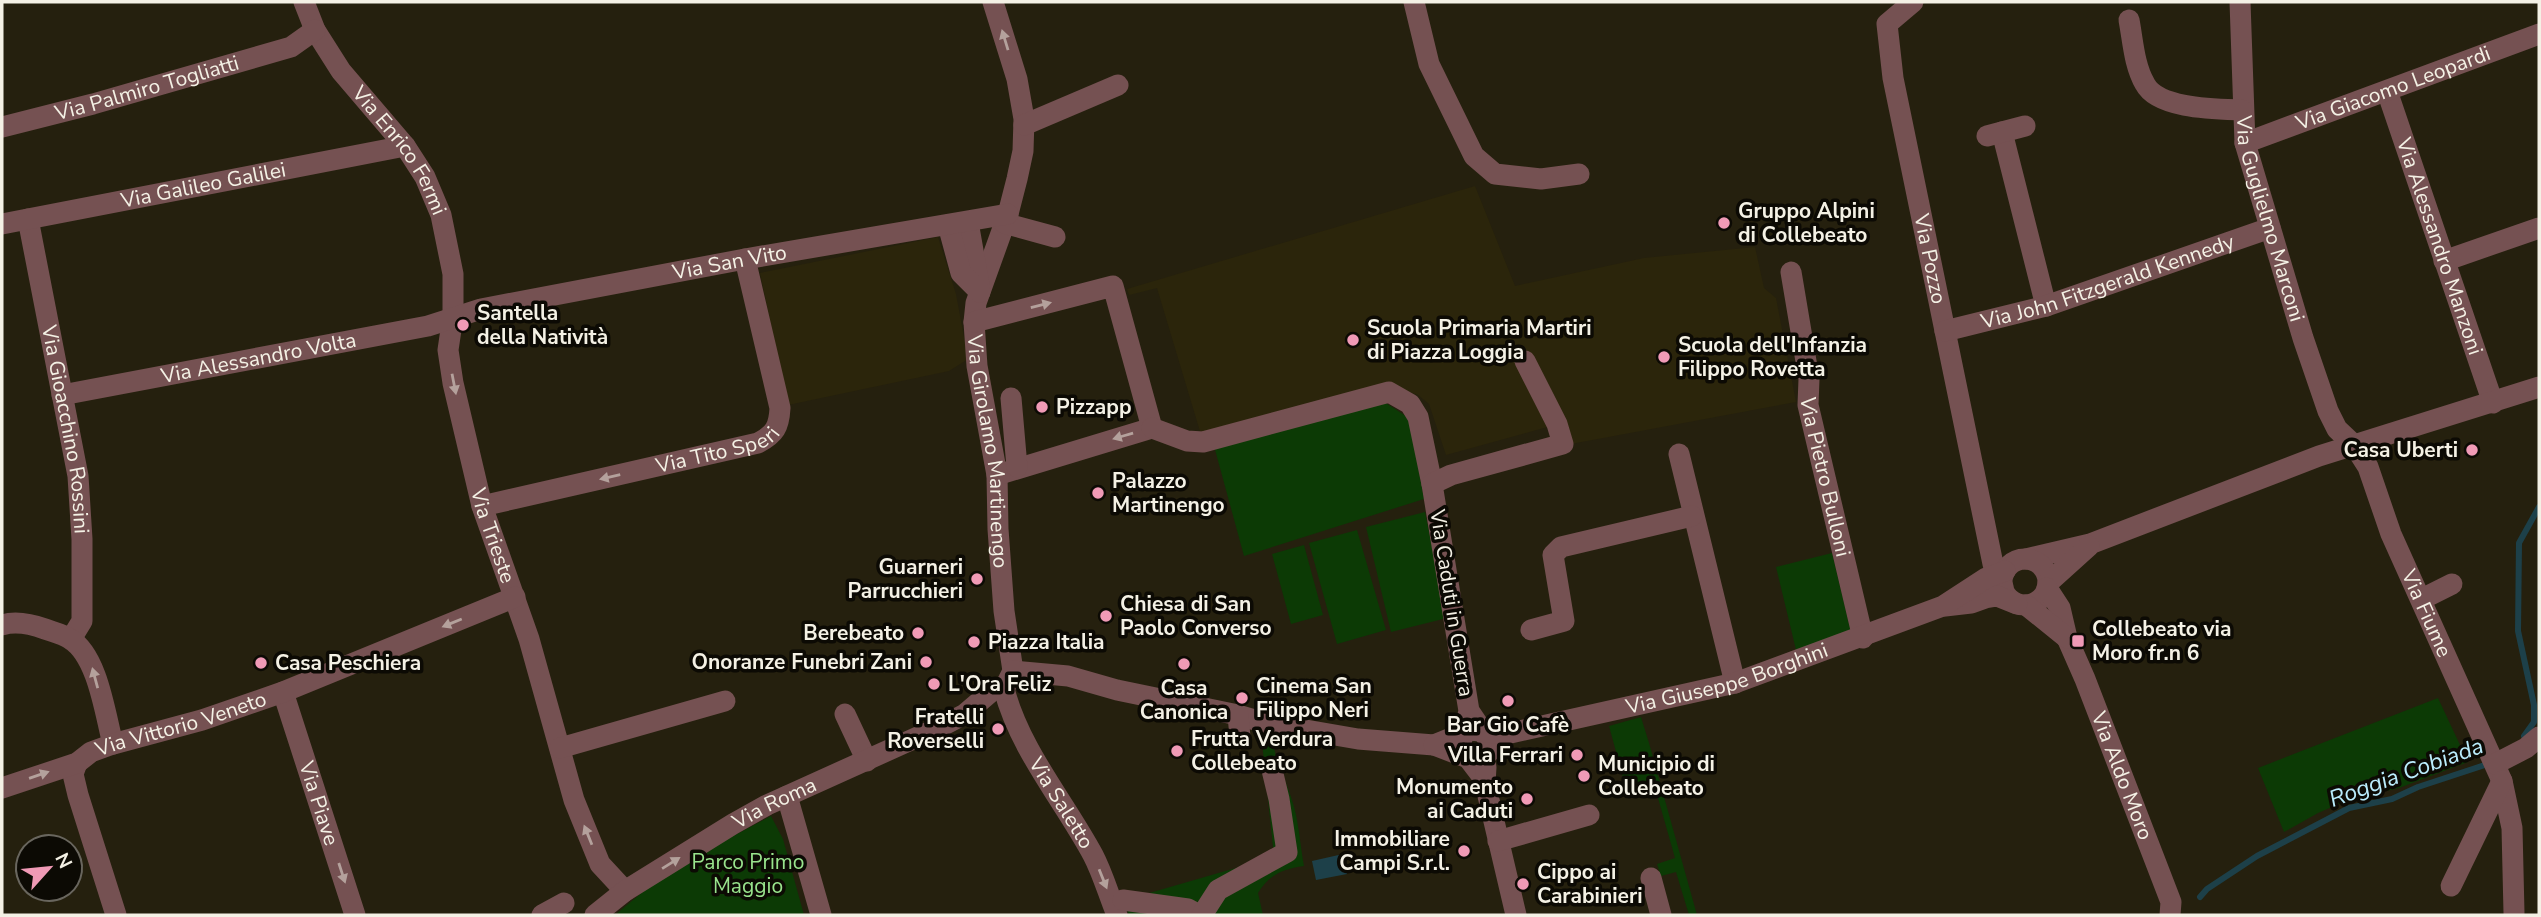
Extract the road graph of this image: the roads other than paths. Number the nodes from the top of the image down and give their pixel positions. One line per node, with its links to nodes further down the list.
1 (304, 2): 7 (street, Via Enrico Fermi)
2 (993, 2): 14 (street, Via Girolamo Martinengo, one-way to 2)
3 (1414, 2): 19 (street)
4 (1913, 2): 34 (street, Via Pozzo)
5 (2240, 2): 13 (street, Via Guglielmo Marconi)
6 (2129, 20): 13 (street)
7 (315, 30): 9 (street, Via Palmiro Togliatti); 10 (street, Via Enrico Fermi)
8 (2539, 34): 12 (street, Via Giacomo Leopardi)
9 (291, 47): 10 (street, Via Palmiro Togliatti); 16 (street, Via Palmiro Togliatti)
10 (326, 49): 18 (street, Via Enrico Fermi)
11 (1118, 85): 14 (street)
12 (2387, 92): 17 (street, Via Giacomo Leopardi); 28 (street, Via Alessandro Manzoni)
13 (2242, 110): 17 (street, Via Guglielmo Marconi)
14 (1024, 125): 20 (street, Via Girolamo Martinengo)
15 (2025, 126): 31 (street)
16 (2, 127)
17 (2245, 143): 24 (street, Via Guglielmo Marconi)
18 (405, 146): 21 (street, Via Galileo Galilei); 32 (street, Via Enrico Fermi)
19 (1579, 174)
20 (1006, 218): 22 (street, Via San Vito); 26 (street); 30 (street, Via Girolamo Martinengo)
21 (29, 219): 23 (street, Via Galileo Galilei); 37 (street, Via Gioacchino Rossini)
22 (958, 223): 27 (street, Via San Vito); 30 (street)
23 (2, 224)
24 (2270, 228): 31 (street, Via John Fitzgerald Kennedy); 41 (street, Via Guglielmo Marconi)
25 (2539, 228): 28 (street)
26 (1055, 237)
27 (745, 259): 32 (street, Via San Vito); 47 (street, Via Tito Speri, one-way to 47)
28 (2444, 261): 39 (street, Via Alessandro Manzoni)
29 (1791, 272): 59 (street, Via Pietro Bulloni)
30 (980, 292): 33 (street, Via Girolamo Martinengo)
31 (2046, 306): 34 (street, Via John Fitzgerald Kennedy)
32 (453, 316): 37 (street, Via Alessandro Volta); 47 (street, Via Trieste, one-way to 47)
33 (974, 322): 40 (street, one-way to 40); 45 (street, Via Girolamo Martinengo)
34 (1945, 331): 50 (street, Via Pozzo)
35 (1525, 361): 46 (street, Via Caduti in Guerra)
36 (2539, 387): 39 (street, Via Giuseppe Borghini)
37 (62, 395): 61 (street, Via Gioacchino Rossini)
38 (1011, 398): 44 (street)
39 (2493, 403): 42 (street, Via Giuseppe Borghini)
40 (1152, 428): 44 (street, one-way to 44); 46 (street)
41 (2337, 429): 42 (street, Via Fiume)
42 (2360, 443): 49 (street, Via Giuseppe Borghini); 54 (street, Via Fiume)
43 (1679, 454): 48 (street)
44 (1017, 467): 45 (street)
45 (997, 475): 62 (street, Via Girolamo Martinengo)
46 (1432, 484): 71 (street, Via Caduti in Guerra)
47 (482, 506): 53 (street, Via Trieste)
48 (1692, 516): 58 (street); 63 (street)
49 (2090, 544): 50 (street, Via Giuseppe Borghini); 52 (street, Via Giuseppe Borghini)
50 (2009, 570): 52 (street); 55 (street); 56 (street, Via Giuseppe Borghini)
51 (2452, 584): 54 (street)
52 (2047, 586): 55 (street, Via Giuseppe Borghini); 60 (street, Via Aldo Moro)
53 (515, 597): 64 (street, Via Vittorio Veneto, one-way to 64); 72 (street, Via Trieste)
54 (2421, 599): 76 (street, Via Fiume)
55 (2021, 604): 56 (street, Via Giuseppe Borghini); 60 (street, Via Aldo Moro)
56 (1943, 606): 59 (street, Via Giuseppe Borghini)
57 (2, 625): 61 (street)
58 (1531, 630)
59 (1863, 638): 63 (street, Via Giuseppe Borghini)
60 (2067, 638): 95 (street, Via Aldo Moro)
61 (71, 639): 70 (street, one-way to 61)
62 (1008, 680): 67 (street, Via Giuseppe Borghini); 73 (street, Via Roma); 85 (street, Via Saletto, one-way to 85)
63 (1735, 683): 71 (street, Via Giuseppe Borghini)
64 (283, 692): 70 (street, Via Vittorio Veneto); 88 (street, Via Piave, one-way to 88)
65 (725, 701): 72 (street)
66 (845, 714): 73 (street)
67 (1238, 715): 68 (street); 71 (street, Via Giuseppe Borghini)
68 (1240, 737)
69 (2539, 737): 76 (street)
70 (114, 744): 74 (street, Via Vittorio Veneto)
71 (1476, 744): 80 (street)
72 (560, 748): 83 (street, Via Trieste, one-way to 72)
73 (867, 761): 78 (street, Via Roma)
74 (77, 763): 77 (street, Via Vittorio Veneto, one-way to 74); 87 (street)
75 (1272, 770): 92 (street)
76 (2499, 773): 82 (street); 86 (street, Via Fiume)
77 (2, 788)
78 (787, 796): 83 (street, Via Roma, one-way to 78); 91 (street)
79 (1589, 815): 80 (street)
80 (1498, 841): 93 (street)
81 (1651, 878): 94 (street)
82 (2451, 886)
83 (625, 891): 90 (street, Via Roma)
84 (564, 903): 89 (street)
85 (1120, 905): 92 (street)
86 (2514, 913)
87 (116, 915)
88 (355, 915)
89 (542, 915)
90 (595, 915)
91 (821, 915)
92 (1201, 915)
93 (1516, 915)
94 (1661, 915)
95 (2169, 915)

